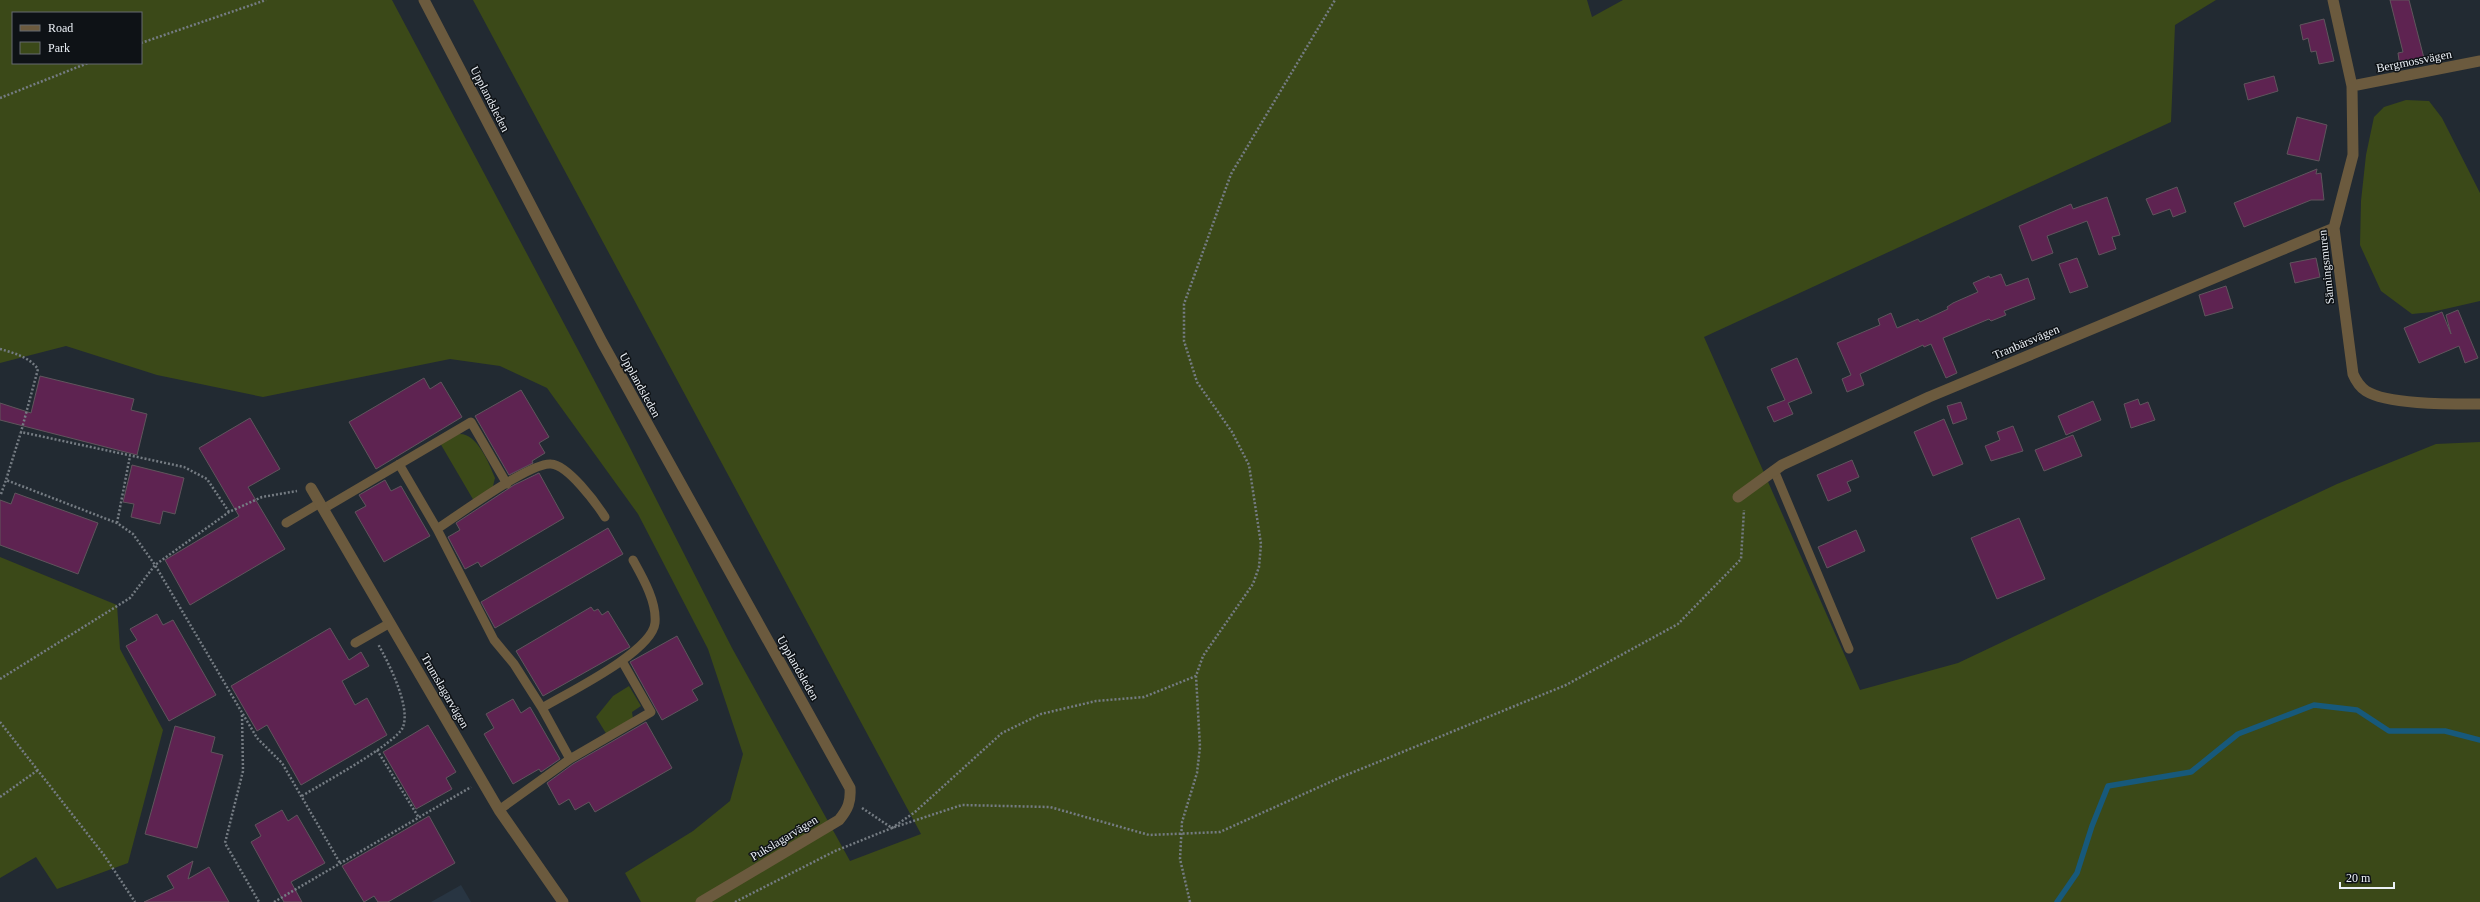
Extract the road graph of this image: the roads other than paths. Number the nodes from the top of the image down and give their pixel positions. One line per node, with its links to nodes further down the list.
1 (424, 0): 23 (street, Upplandsleden)
2 (2333, 0): 4 (street, Sänningsmuren)
3 (2480, 62): 4 (street, Bergmossvägen)
4 (2352, 86): 5 (street, Sänningsmuren)
5 (2334, 228): 6 (street, Sänningsmuren); 8 (street, Tranbärsvägen)
6 (2480, 404)
7 (398, 464): 9 (lane); 12 (lane); 15 (lane)
8 (1774, 470): 11 (street, Tranbärsvägen); 19 (lane)
9 (507, 484): 13 (lane); 15 (lane)
10 (311, 488): 12 (street, Trumslagarvägen)
11 (1738, 497)
12 (322, 506): 14 (lane); 17 (street, Trumslagarvägen)
13 (604, 517)
14 (286, 523)
15 (436, 529): 21 (lane)
16 (633, 560): 20 (lane)
17 (390, 623): 18 (lane); 24 (street, Trumslagarvägen)
18 (356, 643)
19 (1849, 649)
20 (622, 661): 21 (lane); 22 (lane)
21 (542, 708): 22 (lane)
22 (570, 759): 24 (lane)
23 (851, 800): 26 (street, Pukslagarvägen)
24 (500, 810): 25 (street, Trumslagarvägen)
25 (563, 902)
26 (701, 902)

